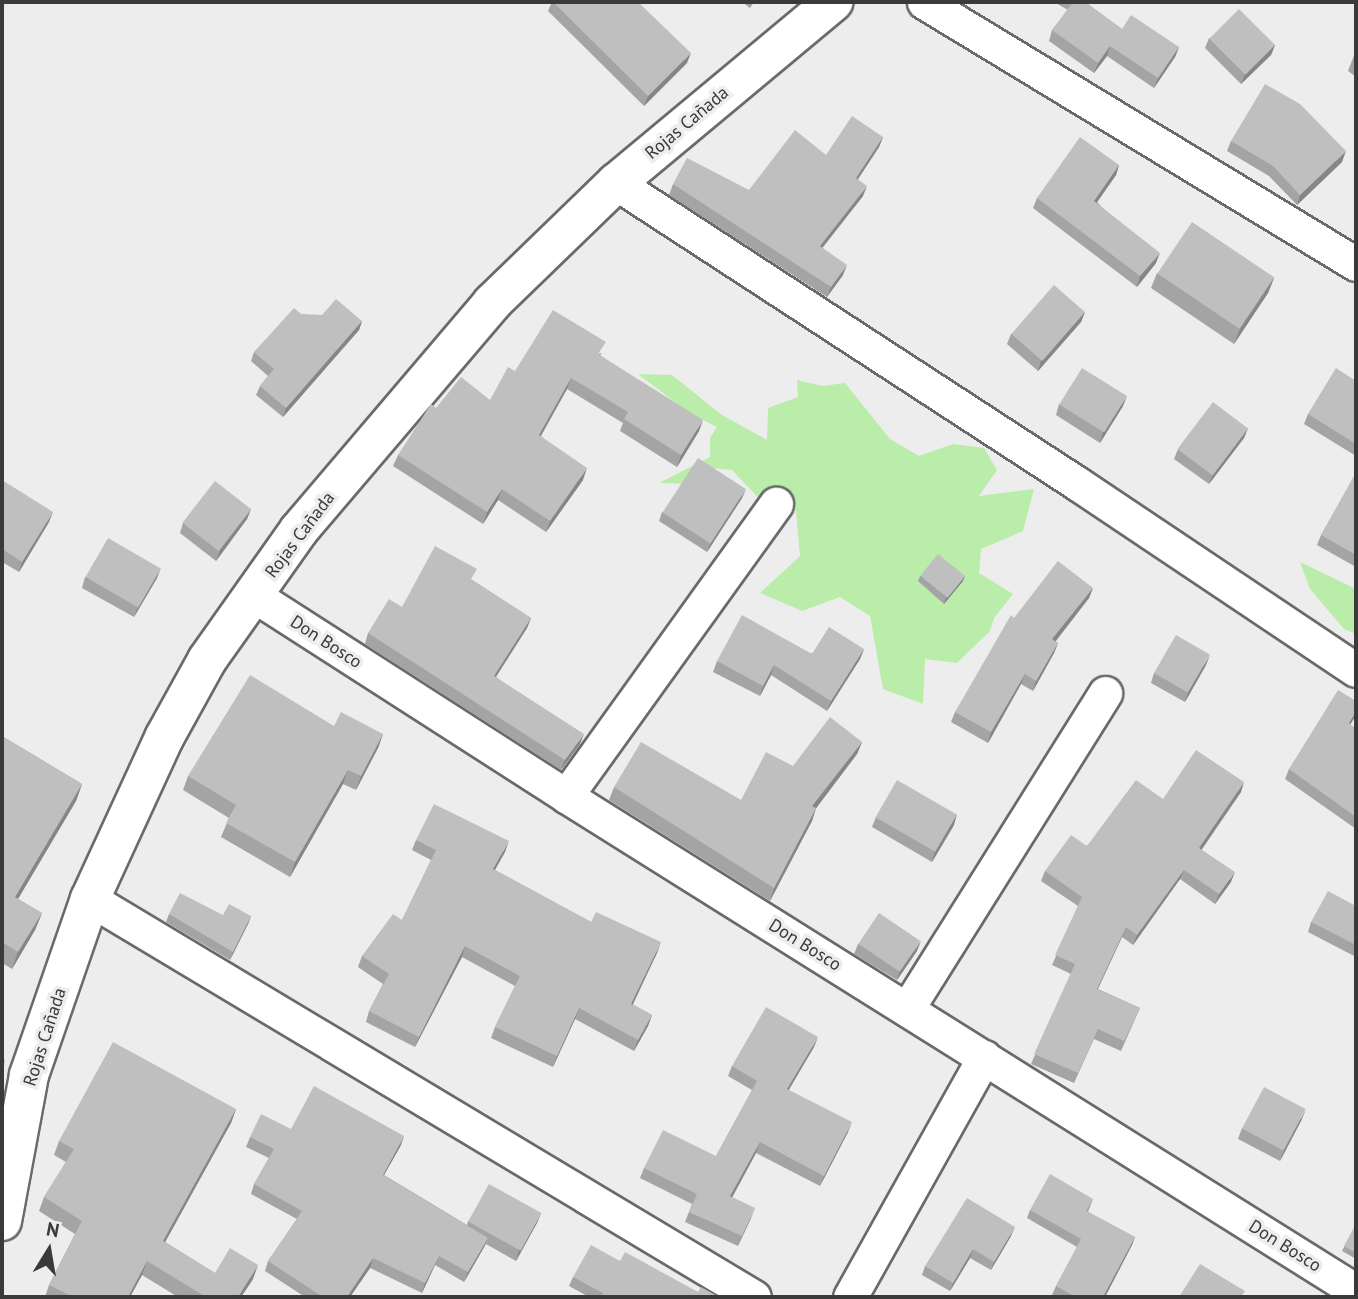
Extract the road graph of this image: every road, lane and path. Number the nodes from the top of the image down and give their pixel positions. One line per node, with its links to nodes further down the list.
1 (833, 2): 3 (main road, Rojas Cañada)
2 (925, 2): 4 (street)
3 (616, 183): 6 (main road, Rojas Cañada); 7 (street)
4 (1356, 264)
5 (776, 504): 9 (street)
6 (255, 596): 9 (street, Don Bosco); 10 (main road, Rojas Cañada)
7 (1356, 670)
8 (1105, 693): 11 (street)
9 (566, 796): 11 (street, Don Bosco)
10 (90, 898): 13 (main road, Rojas Cañada); 15 (street)
11 (907, 1009): 12 (street, Don Bosco)
12 (984, 1057): 14 (street, Don Bosco); 16 (street)
13 (2, 1221)
14 (1356, 1291)
15 (754, 1297)
16 (850, 1297)

